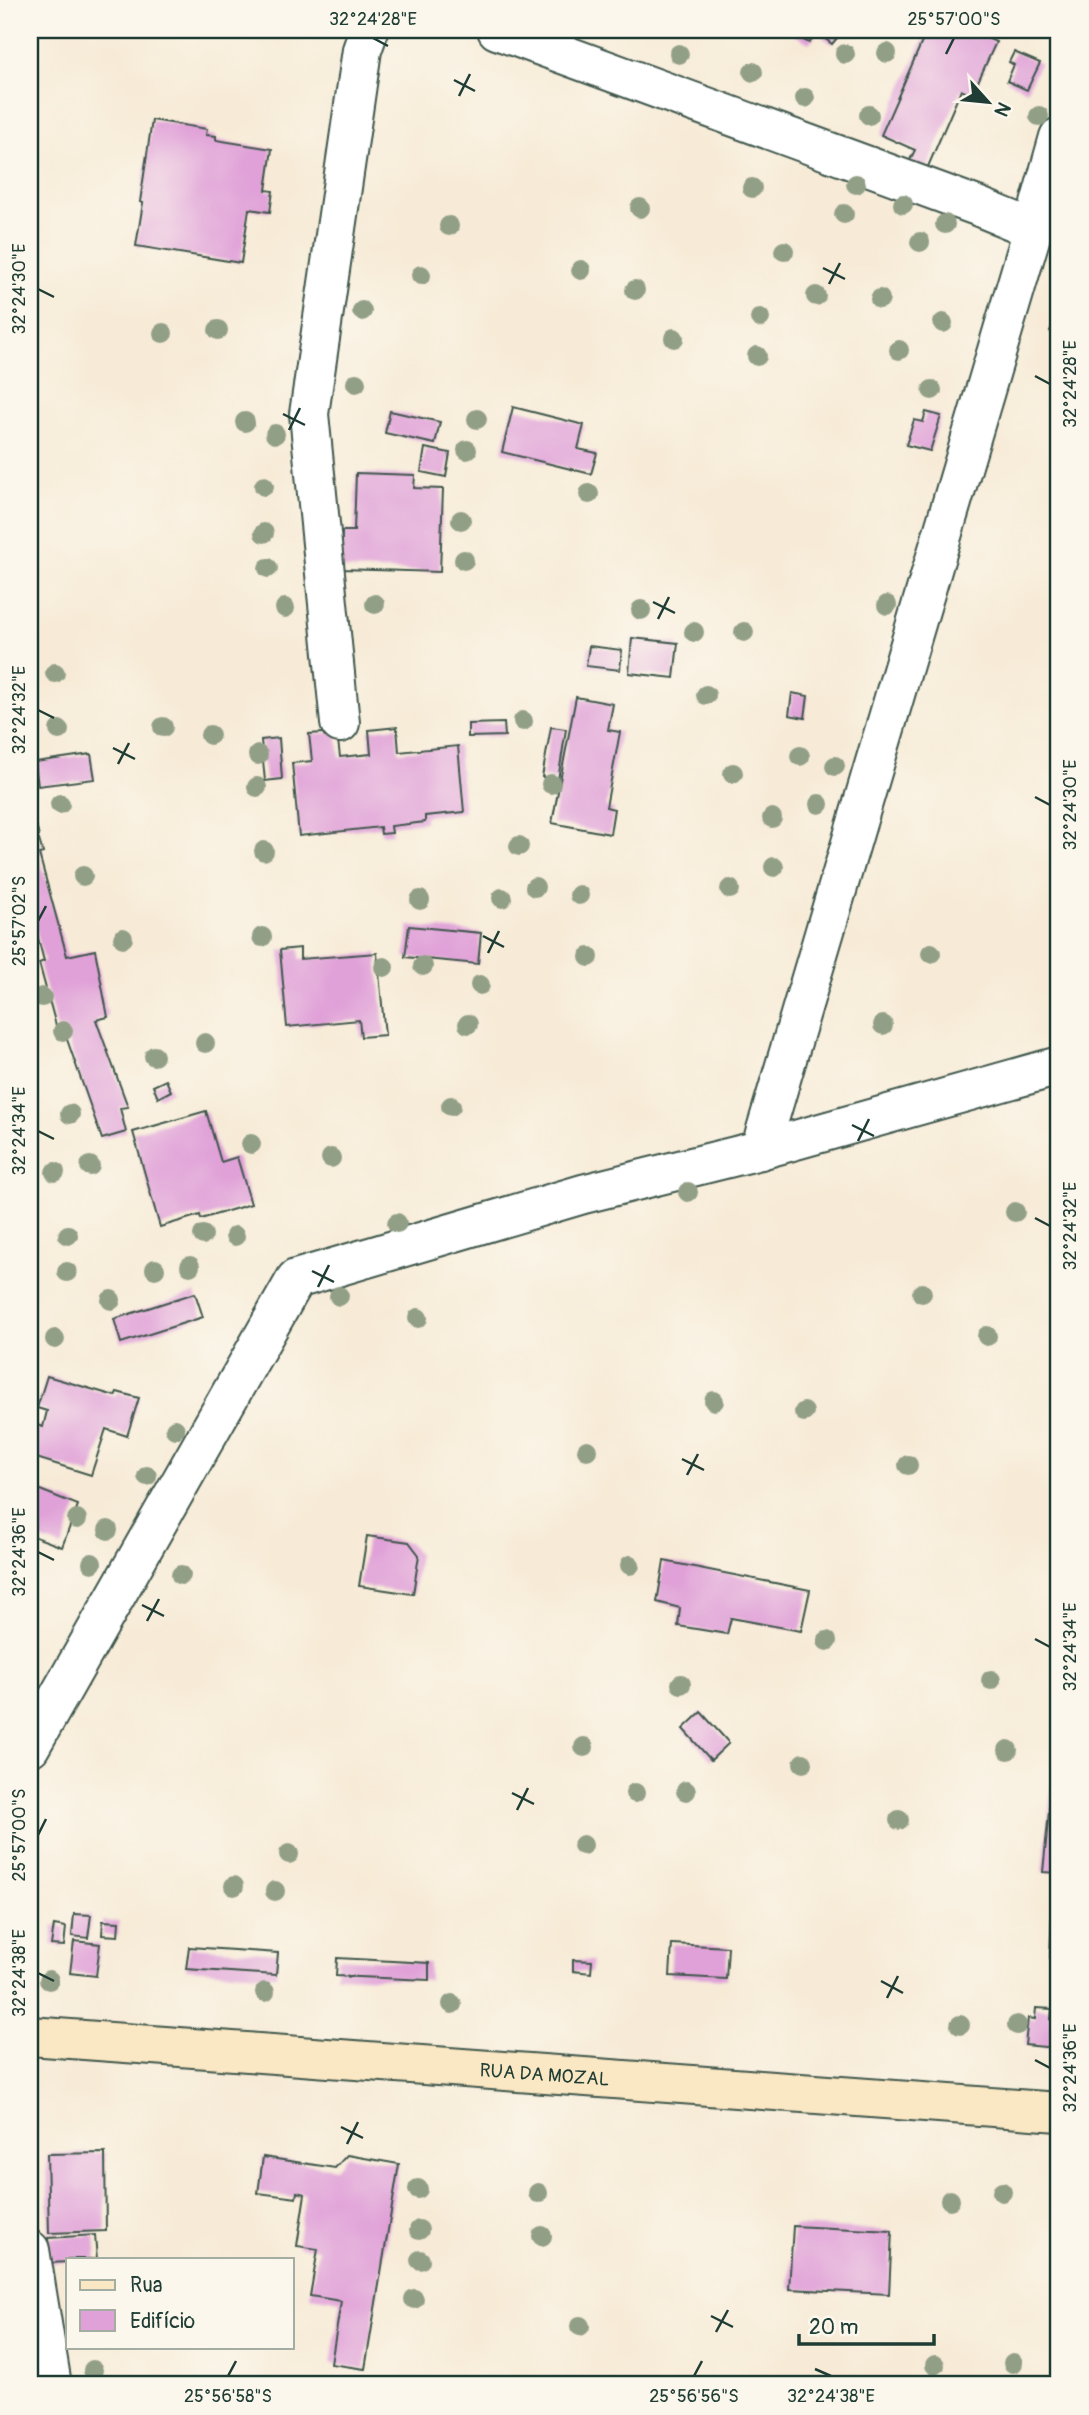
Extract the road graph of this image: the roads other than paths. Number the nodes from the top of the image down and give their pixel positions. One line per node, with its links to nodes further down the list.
1 (369, 30): 5 (street)
2 (497, 30): 4 (street)
3 (1059, 137): 4 (street)
4 (1033, 229): 7 (street)
5 (340, 723)
6 (1059, 1066): 7 (street)
7 (760, 1150): 8 (street)
8 (30, 1747)
9 (30, 2036): 10 (main road, RUA DA MOZAL)
10 (1059, 2112)
11 (30, 2249): 12 (street)
12 (52, 2385)

